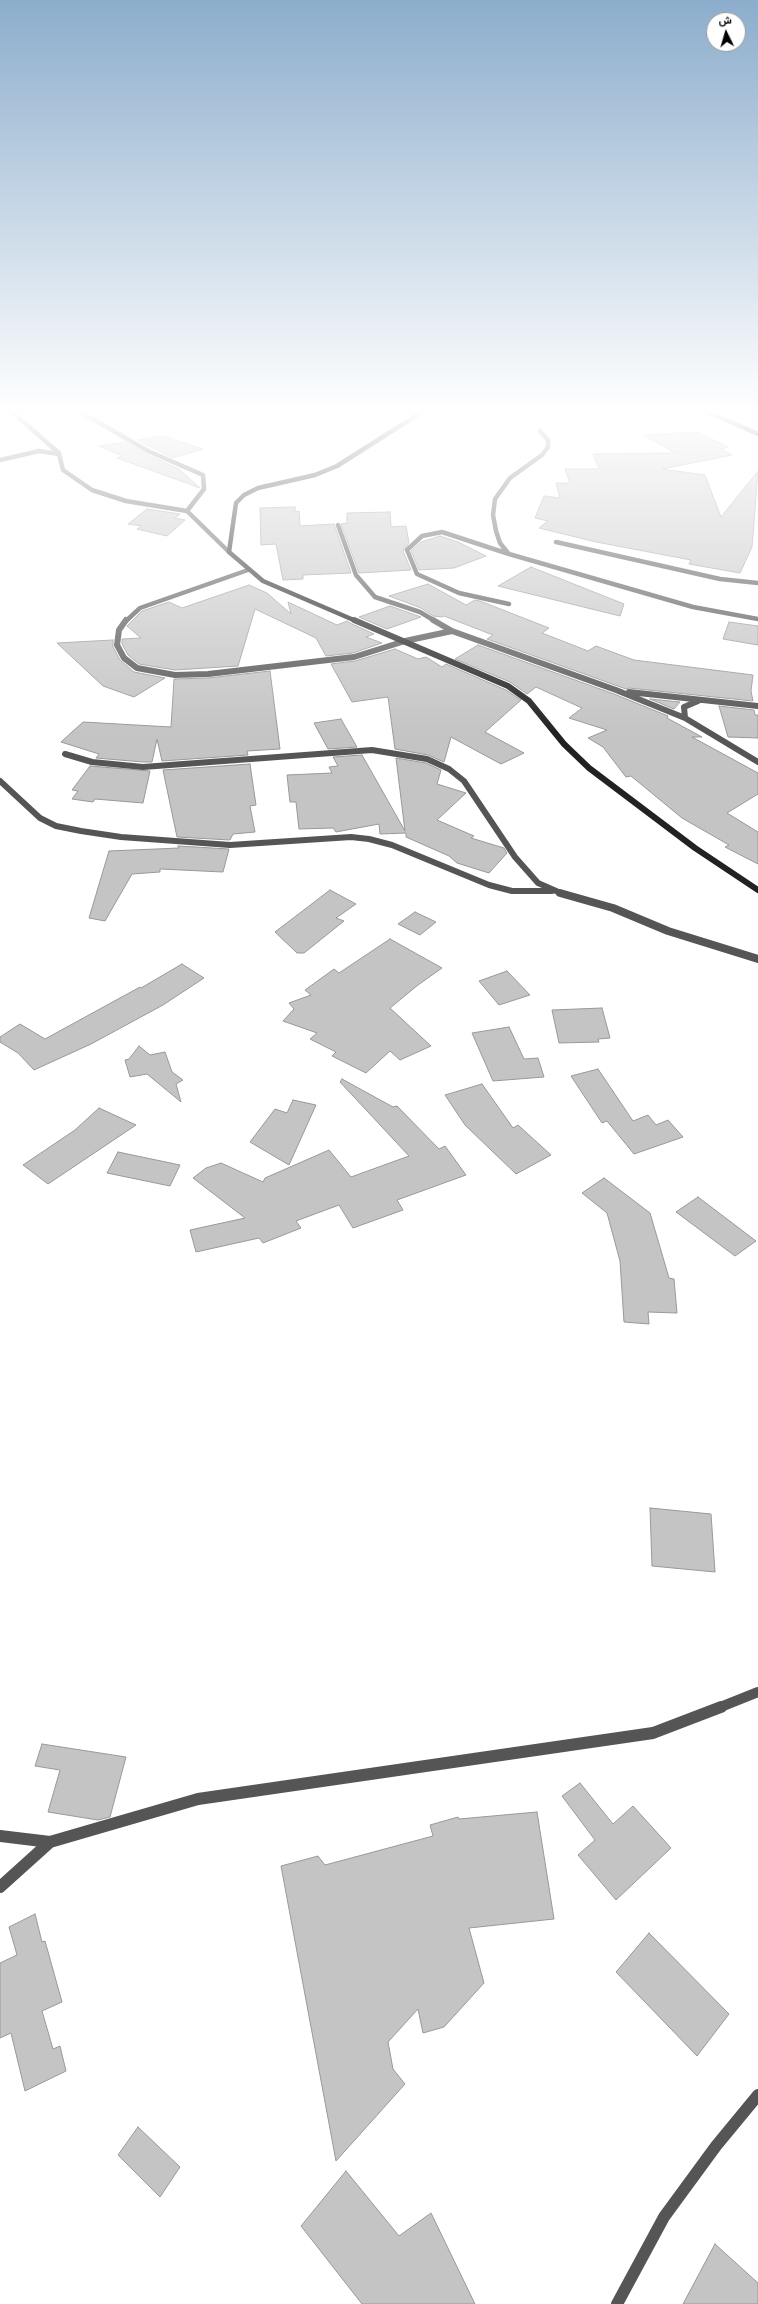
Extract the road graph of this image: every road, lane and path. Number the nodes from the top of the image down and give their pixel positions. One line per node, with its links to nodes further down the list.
1 (194, 518): 6 (street)
2 (234, 518): 6 (main road)
3 (493, 518): 7 (street)
4 (338, 525): 12 (street)
5 (556, 542): 9 (street)
6 (229, 552): 8 (main road)
7 (509, 554): 10 (street); 11 (street)
8 (248, 570): 13 (main road); 13 (street)
9 (758, 583)
10 (509, 604)
11 (758, 619)
12 (452, 631): 13 (street); 14 (street)
13 (405, 641): 22 (main road)
14 (616, 690): 15 (street); 17 (street)
15 (706, 700): 16 (street); 17 (street)
16 (758, 706)
17 (685, 718): 19 (street)
18 (65, 754): 21 (street)
19 (758, 762)
20 (0, 781): 21 (street)
21 (554, 890): 23 (street)
22 (758, 890)
23 (758, 960)
24 (758, 1692): 26 (street)
25 (0, 1836): 26 (street)
26 (50, 1842): 27 (street)
27 (0, 1887)
28 (758, 2095): 29 (street)
29 (617, 2304)

